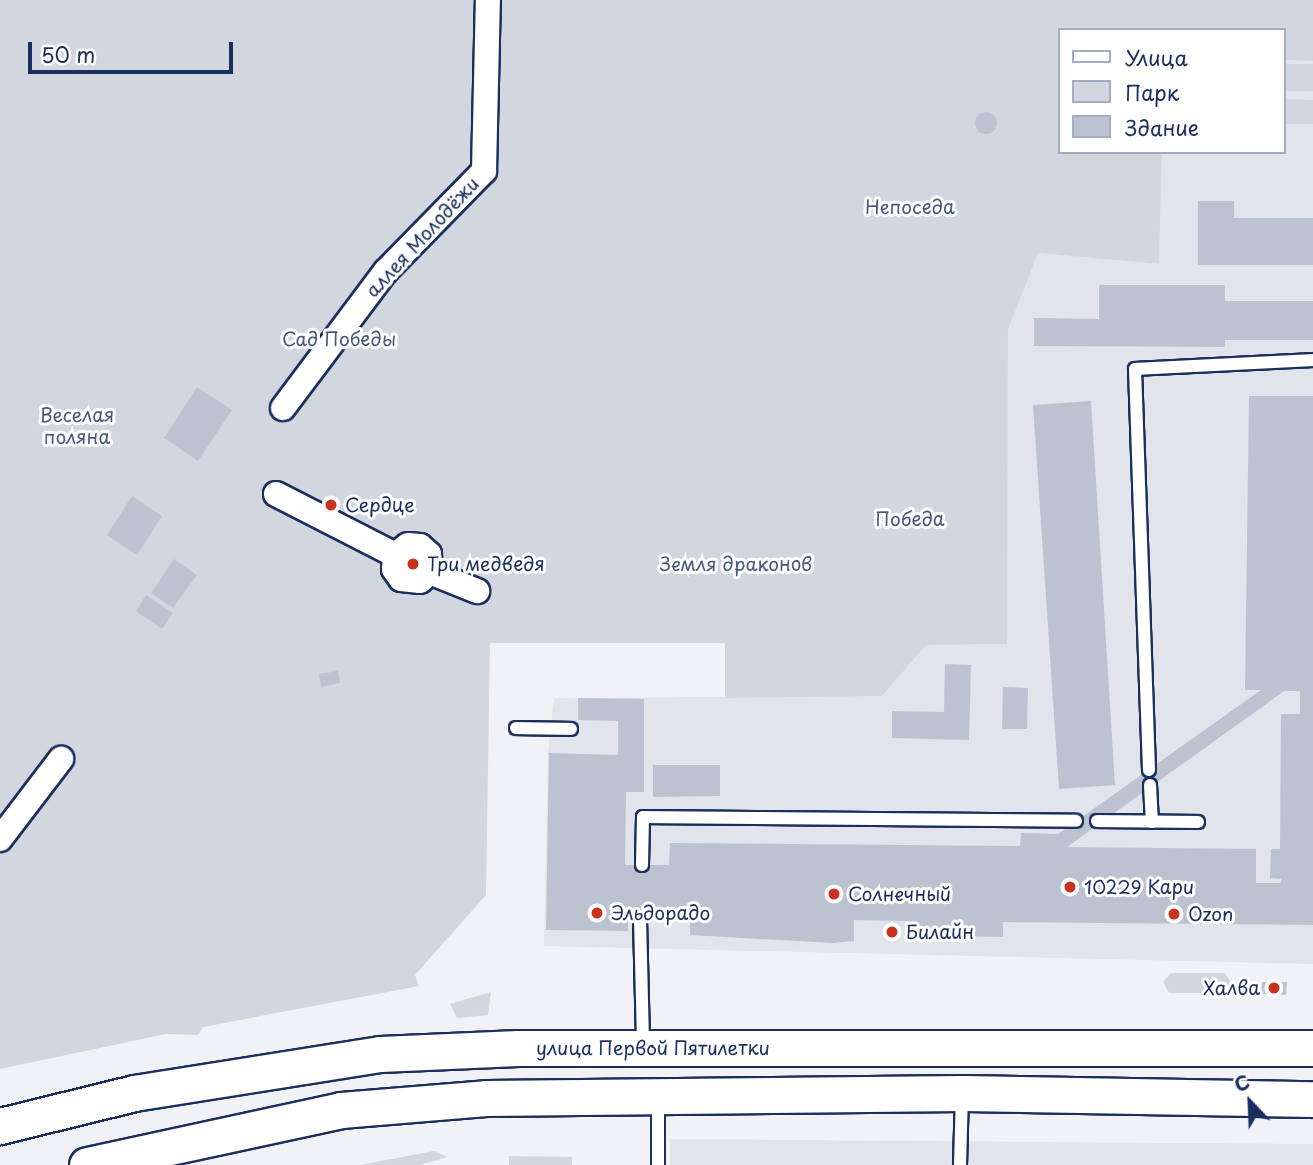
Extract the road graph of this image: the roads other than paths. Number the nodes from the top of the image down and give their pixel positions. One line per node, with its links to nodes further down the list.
1 (488, 0): 3 (street, аллея Молодёжи)
2 (1313, 360): 9 (lane)
3 (283, 408)
4 (276, 494): 5 (street)
5 (477, 592)
6 (516, 728): 7 (lane)
7 (571, 729)
8 (61, 759): 15 (street)
9 (1149, 770)
10 (1150, 785): 13 (lane)
11 (1076, 821): 16 (lane)
12 (1097, 821): 13 (lane)
13 (1152, 822): 14 (lane)
14 (1198, 822)
15 (0, 839)
16 (642, 865)
17 (640, 919): 19 (lane)
18 (1313, 1048): 19 (main road, улица Первой Пятилетки)
19 (643, 1049): 23 (main road, улица Первой Пятилетки)
20 (962, 1093): 21 (main road); 22 (main road); 27 (lane)
21 (658, 1098): 24 (main road); 26 (lane)
22 (1313, 1099)
23 (0, 1126)
24 (178, 1154): 25 (main road)
25 (87, 1165)
26 (658, 1165)
27 (960, 1165)

